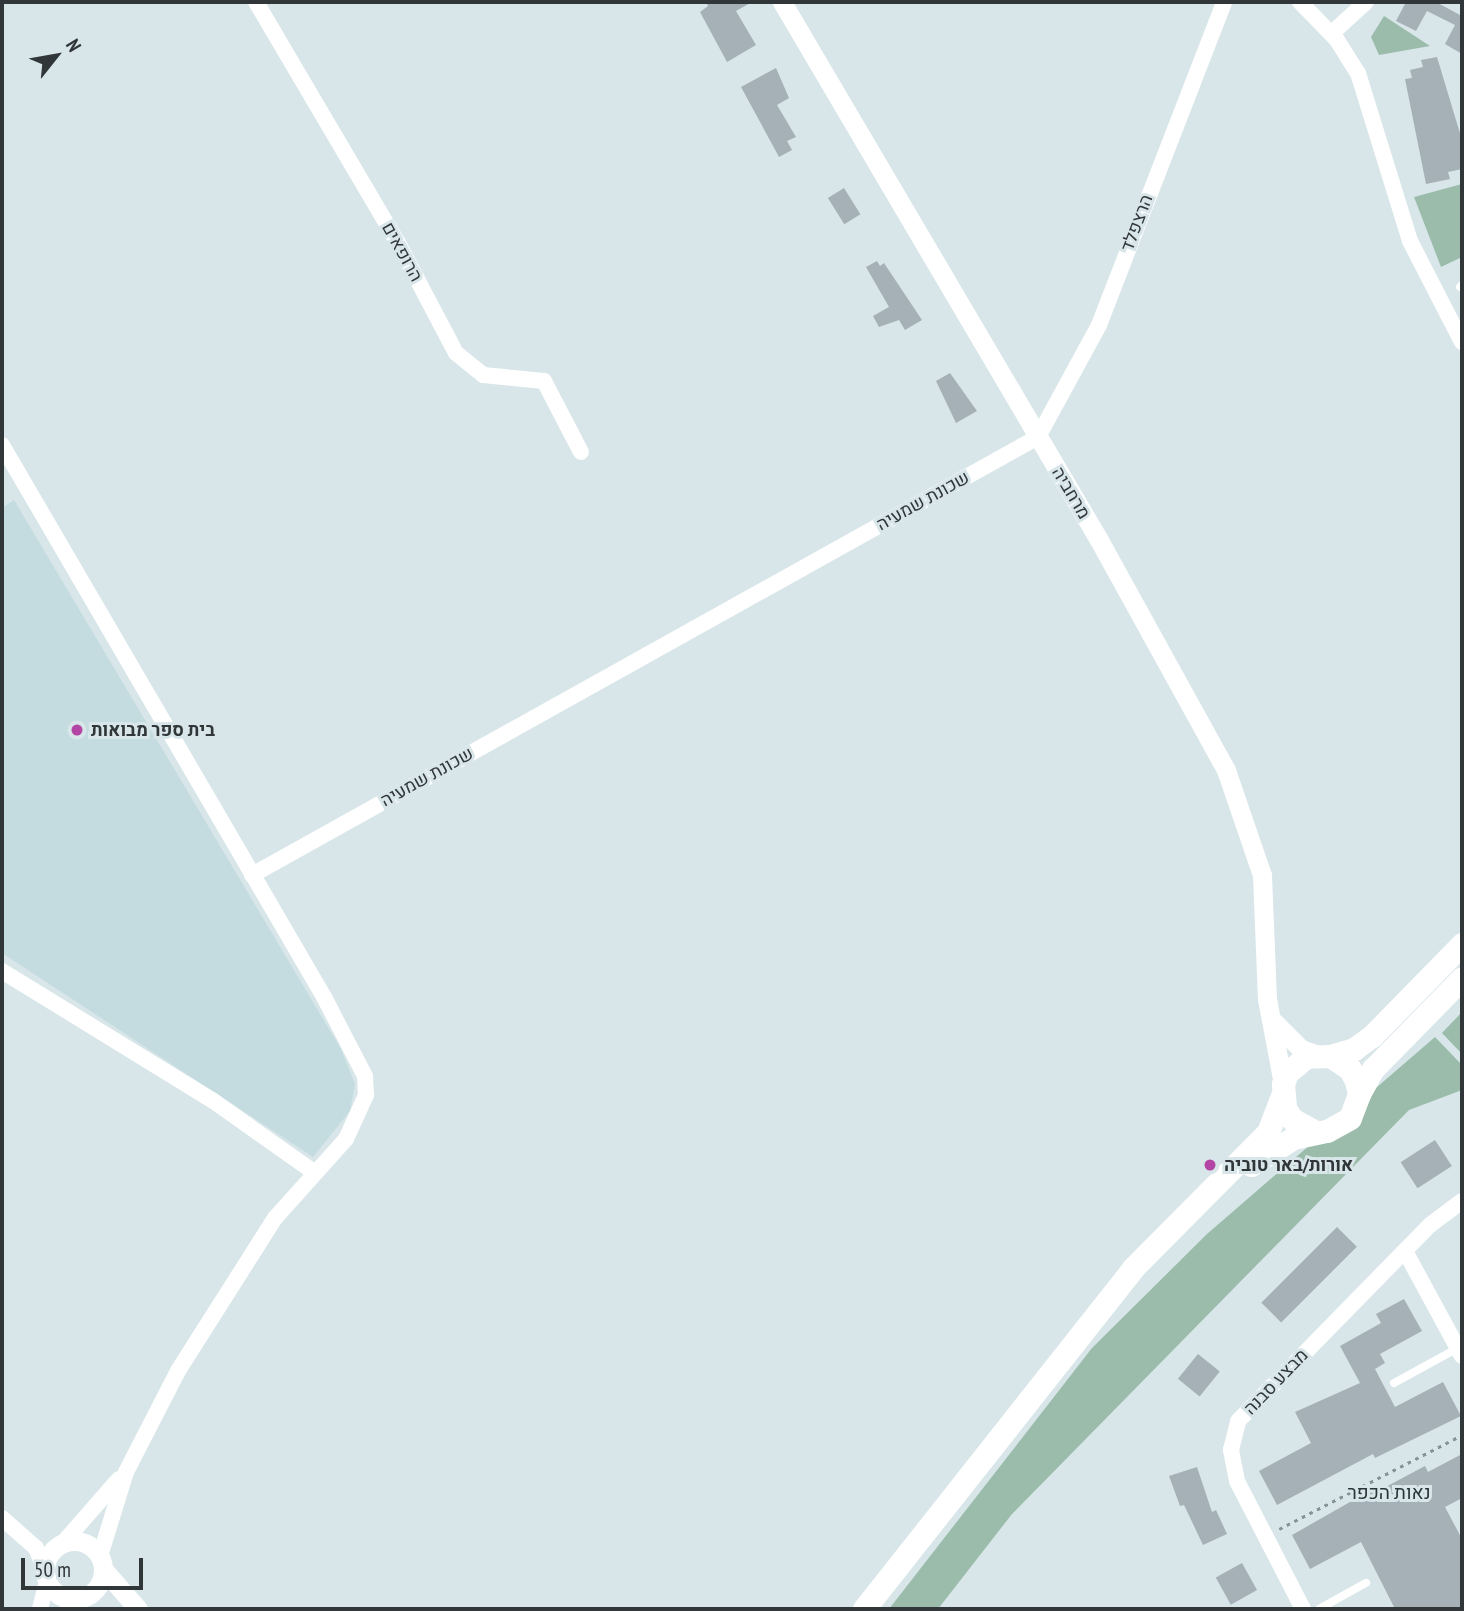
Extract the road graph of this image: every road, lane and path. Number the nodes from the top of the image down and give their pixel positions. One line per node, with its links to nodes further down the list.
1 (256, 2): 10 (street, הרופאים)
2 (782, 2): 8 (street, מרחביה)
3 (1224, 2): 8 (street, הרצפלד)
4 (1300, 2): 6 (street)
5 (1366, 2): 6 (street)
6 (1332, 33): 7 (street)
7 (1459, 331)
8 (1038, 438): 13 (street, שכונת שמעיה); 17 (street, מרחביה)
9 (2, 444): 11 (street)
10 (581, 452)
11 (17, 471): 12 (street); 13 (street)
12 (2, 481)
13 (252, 875): 22 (street)
14 (1462, 944): 18 (main road)
15 (2, 971): 22 (street)
16 (1462, 978): 20 (main road)
17 (1269, 1016): 18 (street); 19 (street, מרחביה)
18 (1324, 1055): 19 (main road); 20 (main road)
19 (1282, 1090): 21 (main road); 24 (main road)
20 (1359, 1094): 21 (main road)
21 (1314, 1131): 24 (main road)
22 (315, 1173): 29 (street)
23 (1462, 1200): 25 (street, מבצע סבנה)
24 (1196, 1207): 40 (main road)
25 (1405, 1251): 26 (street); 31 (street, מבצע סבנה)
26 (1460, 1352): 27 (lane)
27 (1394, 1383)
28 (1462, 1435): 31 (path)
29 (125, 1472): 32 (street); 33 (street)
30 (2, 1518): 34 (street)
31 (1265, 1536): 41 (street, מבצע סבנה)
32 (62, 1544): 33 (street); 34 (street)
33 (102, 1563): 36 (street); 39 (street)
34 (46, 1575): 36 (street); 37 (street)
35 (1366, 1583): 42 (lane)
36 (77, 1602): 38 (street)
37 (40, 1609)
38 (131, 1609)
39 (138, 1609)
40 (864, 1609)
41 (1303, 1609)
42 (1319, 1609)

